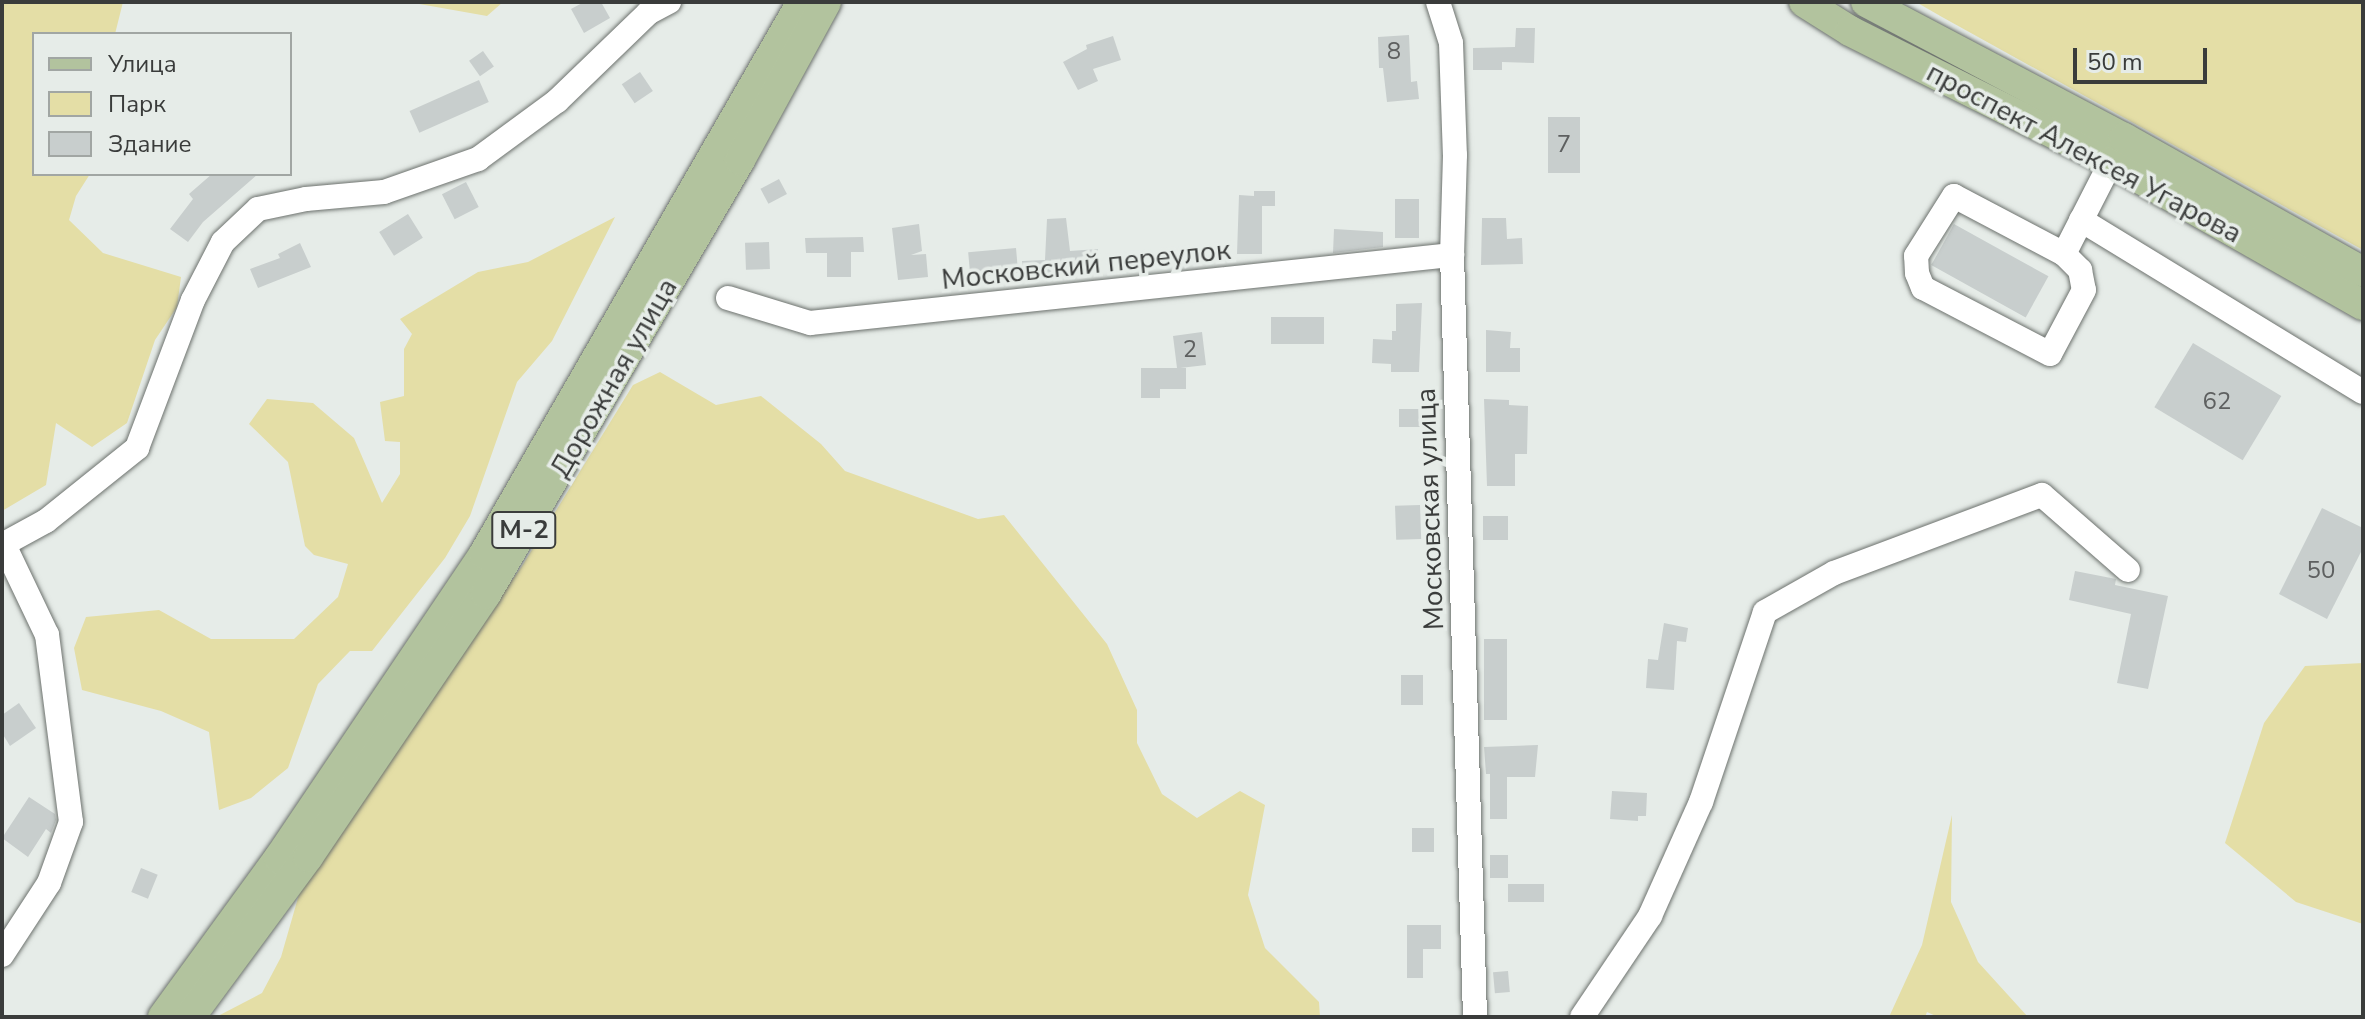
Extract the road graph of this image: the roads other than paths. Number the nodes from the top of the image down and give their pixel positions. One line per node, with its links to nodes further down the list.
1 (669, 2): 14 (street)
2 (1438, 2): 9 (street, Московская улица)
3 (1804, 2): 6 (main road, проспект Алексея Угарова)
4 (1866, 2): 6 (main road, проспект Алексея Угарова)
5 (818, 6): 17 (main road, Дорожная улица / М-2); 18 (main road, Дорожная улица / М-2)
6 (2118, 150): 7 (street); 10 (main road, проспект Алексея Угарова); 12 (main road, проспект Алексея Угарова)
7 (2081, 220): 8 (street); 13 (street)
8 (2064, 254): 8 (street)
9 (1452, 255): 11 (street, Московский переулок); 19 (street, Московская улица)
10 (2363, 272)
11 (728, 298)
12 (2363, 305)
13 (2363, 392)
14 (3, 545): 16 (street)
15 (2128, 570): 20 (street)
16 (2, 955)
17 (163, 1017)
18 (190, 1017)
19 (1475, 1017)
20 (1582, 1017)

